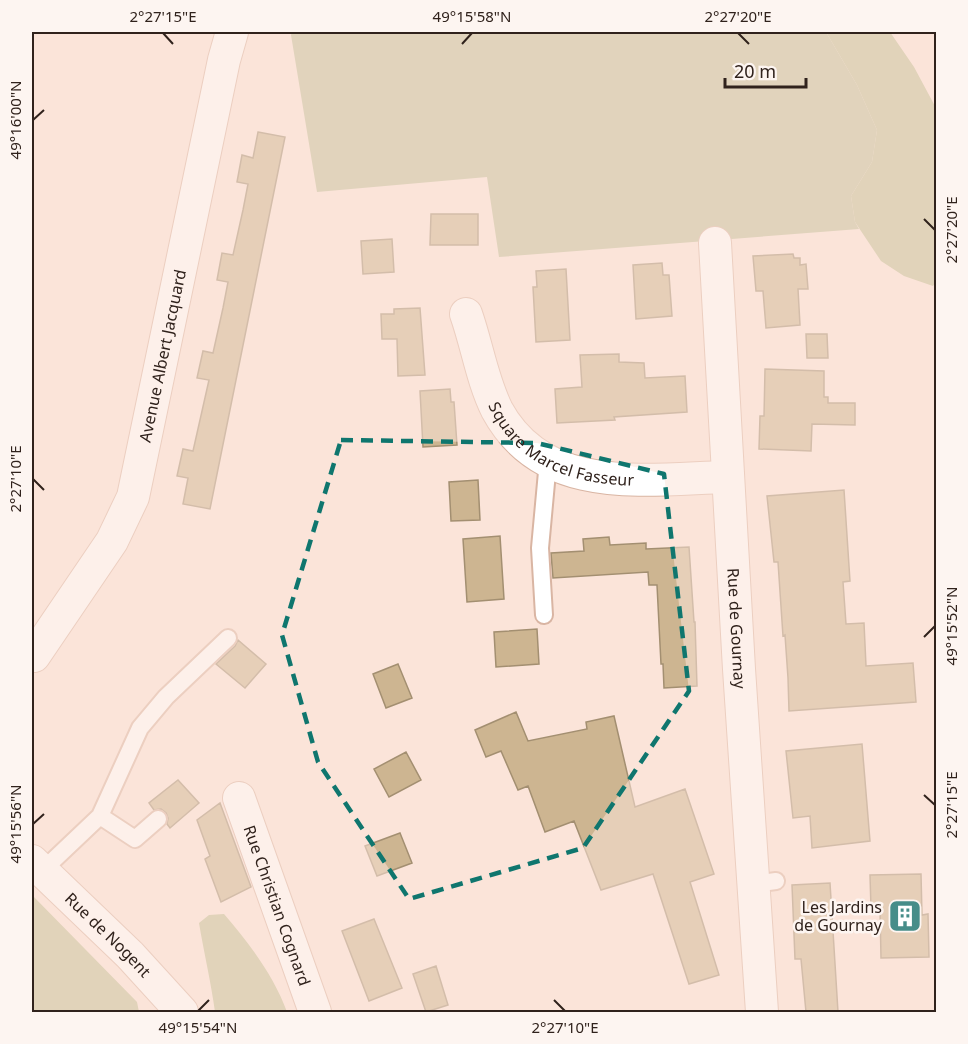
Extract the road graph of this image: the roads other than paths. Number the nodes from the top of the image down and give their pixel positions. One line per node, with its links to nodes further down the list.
1 (232, 32): 8 (street, Avenue Albert Jacquard)
2 (715, 243): 5 (street, Rue de Gournay)
3 (465, 314): 4 (street, Square Marcel Fasseur)
4 (548, 461): 5 (street, Square Marcel Fasseur); 6 (lane)
5 (728, 477): 15 (street, Rue de Gournay)
6 (544, 615)
7 (228, 638): 10 (lane)
8 (33, 655)
9 (239, 798): 14 (street, Rue Christian Cognard)
10 (100, 816): 11 (lane); 12 (lane)
11 (158, 819)
12 (37, 866): 13 (street, Rue de Nogent)
13 (182, 1012)
14 (315, 1012)
15 (762, 1012)

